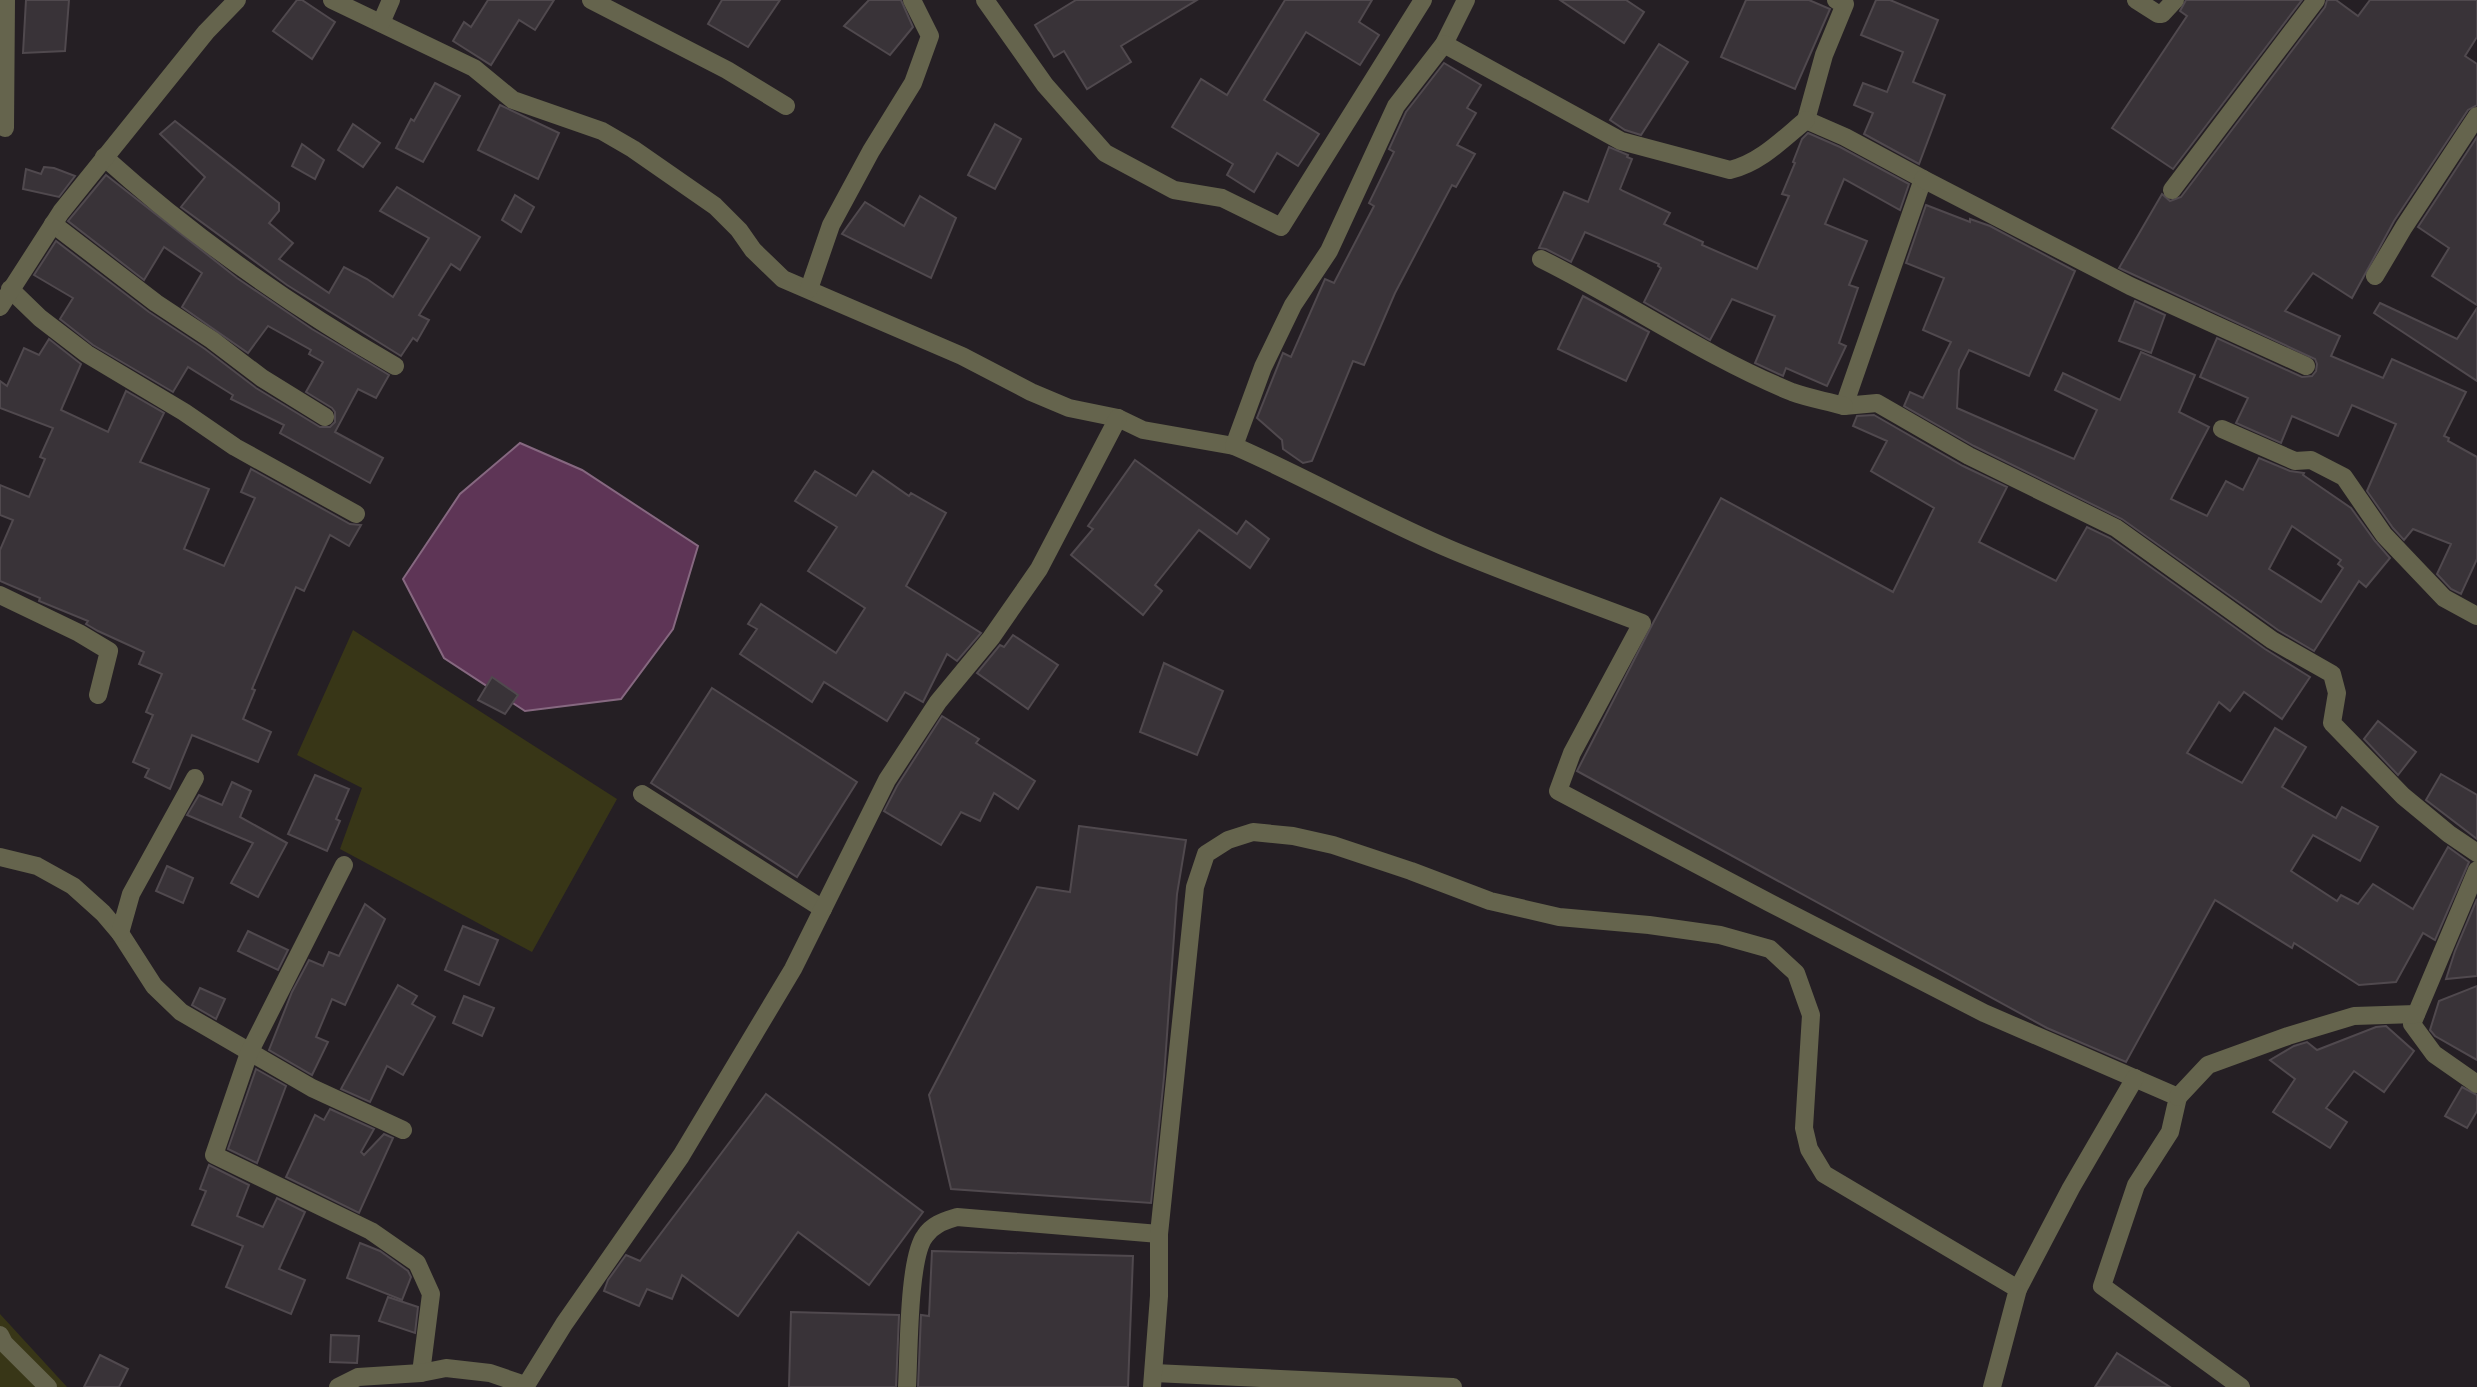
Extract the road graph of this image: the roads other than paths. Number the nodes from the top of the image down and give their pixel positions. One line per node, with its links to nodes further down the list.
1 (6, 0): 19 (street)
2 (237, 0): 20 (street)
3 (332, 0): 14 (street)
4 (391, 0): 14 (street)
5 (591, 0): 16 (street)
6 (912, 0): 27 (street)
7 (985, 0): 8 (street)
8 (1423, 0)
9 (1466, 0): 15 (street)
10 (1836, 0): 18 (street)
11 (2136, 0): 12 (street)
12 (2175, 0)
13 (2316, 0): 22 (street)
14 (382, 23): 27 (street)
15 (1444, 44): 18 (street); 35 (street)
16 (786, 106)
17 (2477, 117): 25 (street)
18 (1806, 120): 21 (street)
19 (5, 128)
20 (104, 157): 23 (street); 29 (street)
21 (1923, 179): 30 (street); 31 (street)
22 (2172, 190)
23 (53, 224): 26 (street); 32 (street)
24 (1541, 259): 31 (street)
25 (2375, 276)
26 (10, 289): 28 (street); 36 (street)
27 (809, 289): 33 (street)
28 (0, 307)
29 (395, 366)
30 (2306, 366)
31 (1844, 406): 42 (street)
32 (325, 417)
33 (1118, 418): 35 (street); 46 (street)
34 (2222, 429): 38 (street)
35 (1234, 446): 50 (street)
36 (356, 514)
37 (0, 596): 39 (street)
38 (2477, 615)
39 (98, 695)
40 (195, 778): 47 (street)
41 (642, 794): 46 (street)
42 (2477, 853)
43 (0, 857): 47 (street)
44 (344, 865): 49 (street)
45 (2477, 870): 48 (street)
46 (823, 909): 59 (street)
47 (120, 933): 49 (street)
48 (2416, 1014): 51 (street); 52 (street)
49 (249, 1052): 53 (street); 57 (street)
50 (2135, 1078): 52 (street); 55 (street)
51 (2477, 1084)
52 (2178, 1097): 65 (street)
53 (403, 1130)
54 (1159, 1234): 55 (street); 58 (street); 62 (street)
55 (2018, 1289): 64 (street)
56 (0, 1335): 60 (street)
57 (421, 1373): 59 (street); 61 (street)
58 (1153, 1380): 63 (street)
59 (525, 1386)
60 (48, 1387)
61 (338, 1387)
62 (906, 1387)
63 (1453, 1387)
64 (1992, 1387)
65 (2241, 1387)

